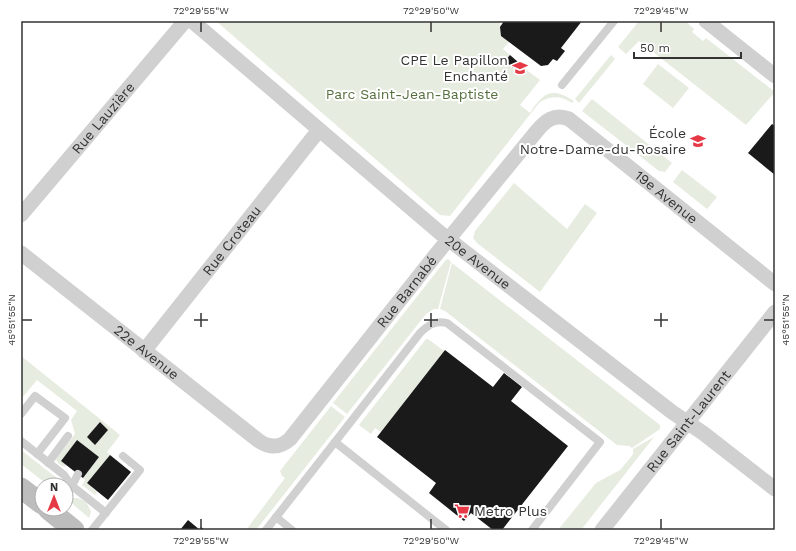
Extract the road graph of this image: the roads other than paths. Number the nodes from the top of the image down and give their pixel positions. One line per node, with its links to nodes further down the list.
1 (184, 21): 9 (street, Rue Lauzière)
2 (192, 21): 8 (street, 20e Avenue)
3 (614, 21): 6 (lane)
4 (706, 21): 5 (street)
5 (775, 76)
6 (562, 85)
7 (554, 117): 10 (street, Rue Barnabé); 12 (street, 19e Avenue)
8 (319, 130): 10 (street, 20e Avenue); 14 (street, Rue Croteau)
9 (21, 215)
10 (449, 240): 16 (street, 20e Avenue); 20 (street, Rue Barnabé)
11 (21, 253): 14 (street, 22e Avenue)
12 (775, 284)
13 (775, 312): 16 (street, Rue Saint-Laurent)
14 (144, 351): 20 (street, 22e Avenue)
15 (21, 414): 21 (lane)
16 (687, 422): 29 (street, 20e Avenue); 40 (street, Rue Saint-Laurent)
17 (68, 436): 23 (lane)
18 (21, 441): 21 (lane)
19 (335, 442): 33 (lane); 38 (lane); 39 (lane)
20 (274, 447)
21 (37, 454): 23 (lane)
22 (123, 456): 31 (lane)
23 (48, 463): 25 (lane)
24 (78, 474): 26 (lane)
25 (65, 477)
26 (74, 482)
27 (21, 488): 30 (main road)
28 (74, 488): 31 (lane)
29 (775, 490)
30 (34, 498)
31 (106, 513): 35 (lane)
32 (59, 517): 34 (main road)
33 (276, 517): 36 (lane); 37 (lane)
34 (74, 530)
35 (92, 530)
36 (266, 530)
37 (292, 530)
38 (446, 530)
39 (532, 530)
40 (602, 530)

